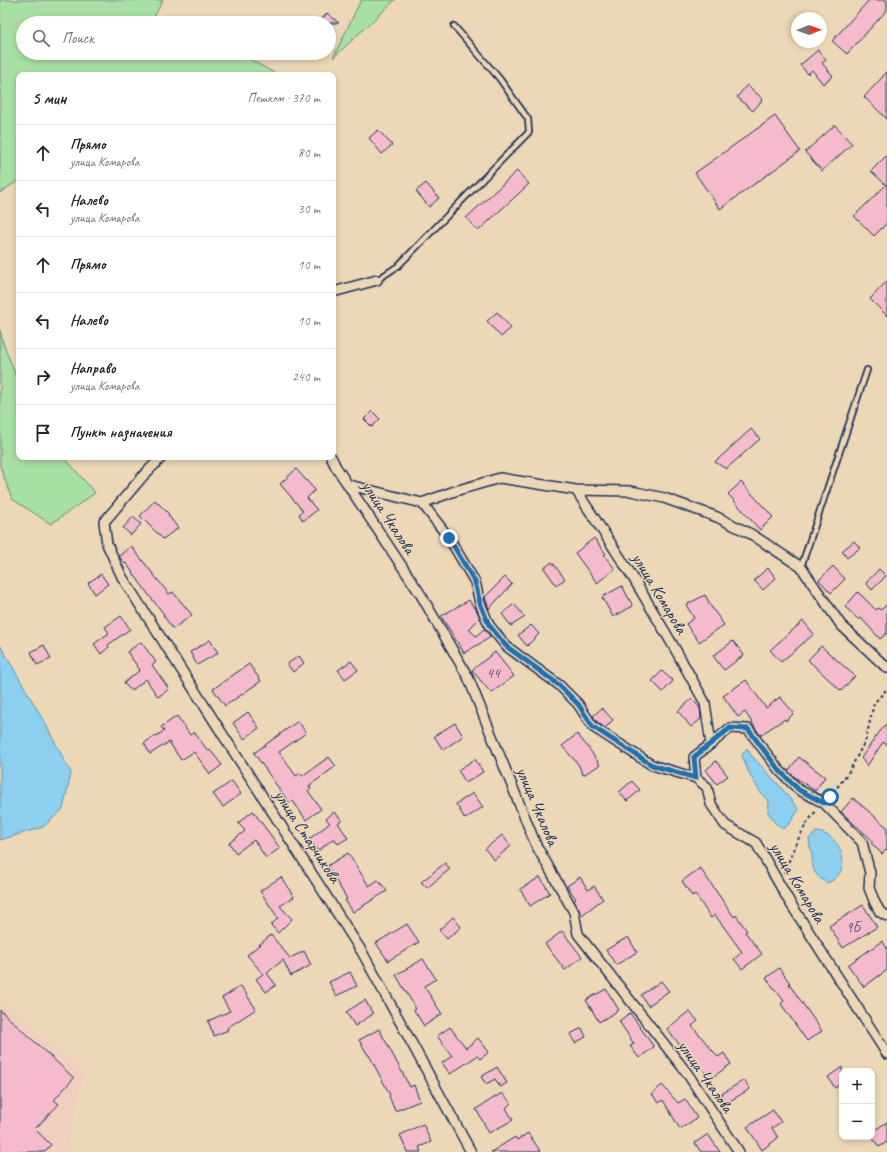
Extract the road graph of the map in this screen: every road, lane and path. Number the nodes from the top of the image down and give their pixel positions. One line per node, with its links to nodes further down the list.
1 (454, 26): 2 (lane)
2 (377, 280): 3 (street)
3 (336, 291)
4 (867, 370): 10 (lane)
5 (159, 460): 19 (street, улица Старчикова)
6 (333, 460): 7 (street, улица Чкалова)
7 (349, 485): 9 (street); 20 (street, улица Чкалова)
8 (576, 490): 9 (street); 10 (street); 13 (street, улица Комарова)
9 (422, 502): 14 (street)
10 (800, 567): 11 (street)
11 (887, 668)
12 (887, 689): 15 (path)
13 (711, 744): 14 (street); 15 (street)
14 (696, 778): 16 (street, улица Комарова)
15 (824, 803): 16 (path); 17 (street)
16 (780, 885): 18 (street, улица Комарова)
17 (887, 916)
18 (887, 1054)
19 (471, 1152)
20 (739, 1152)

